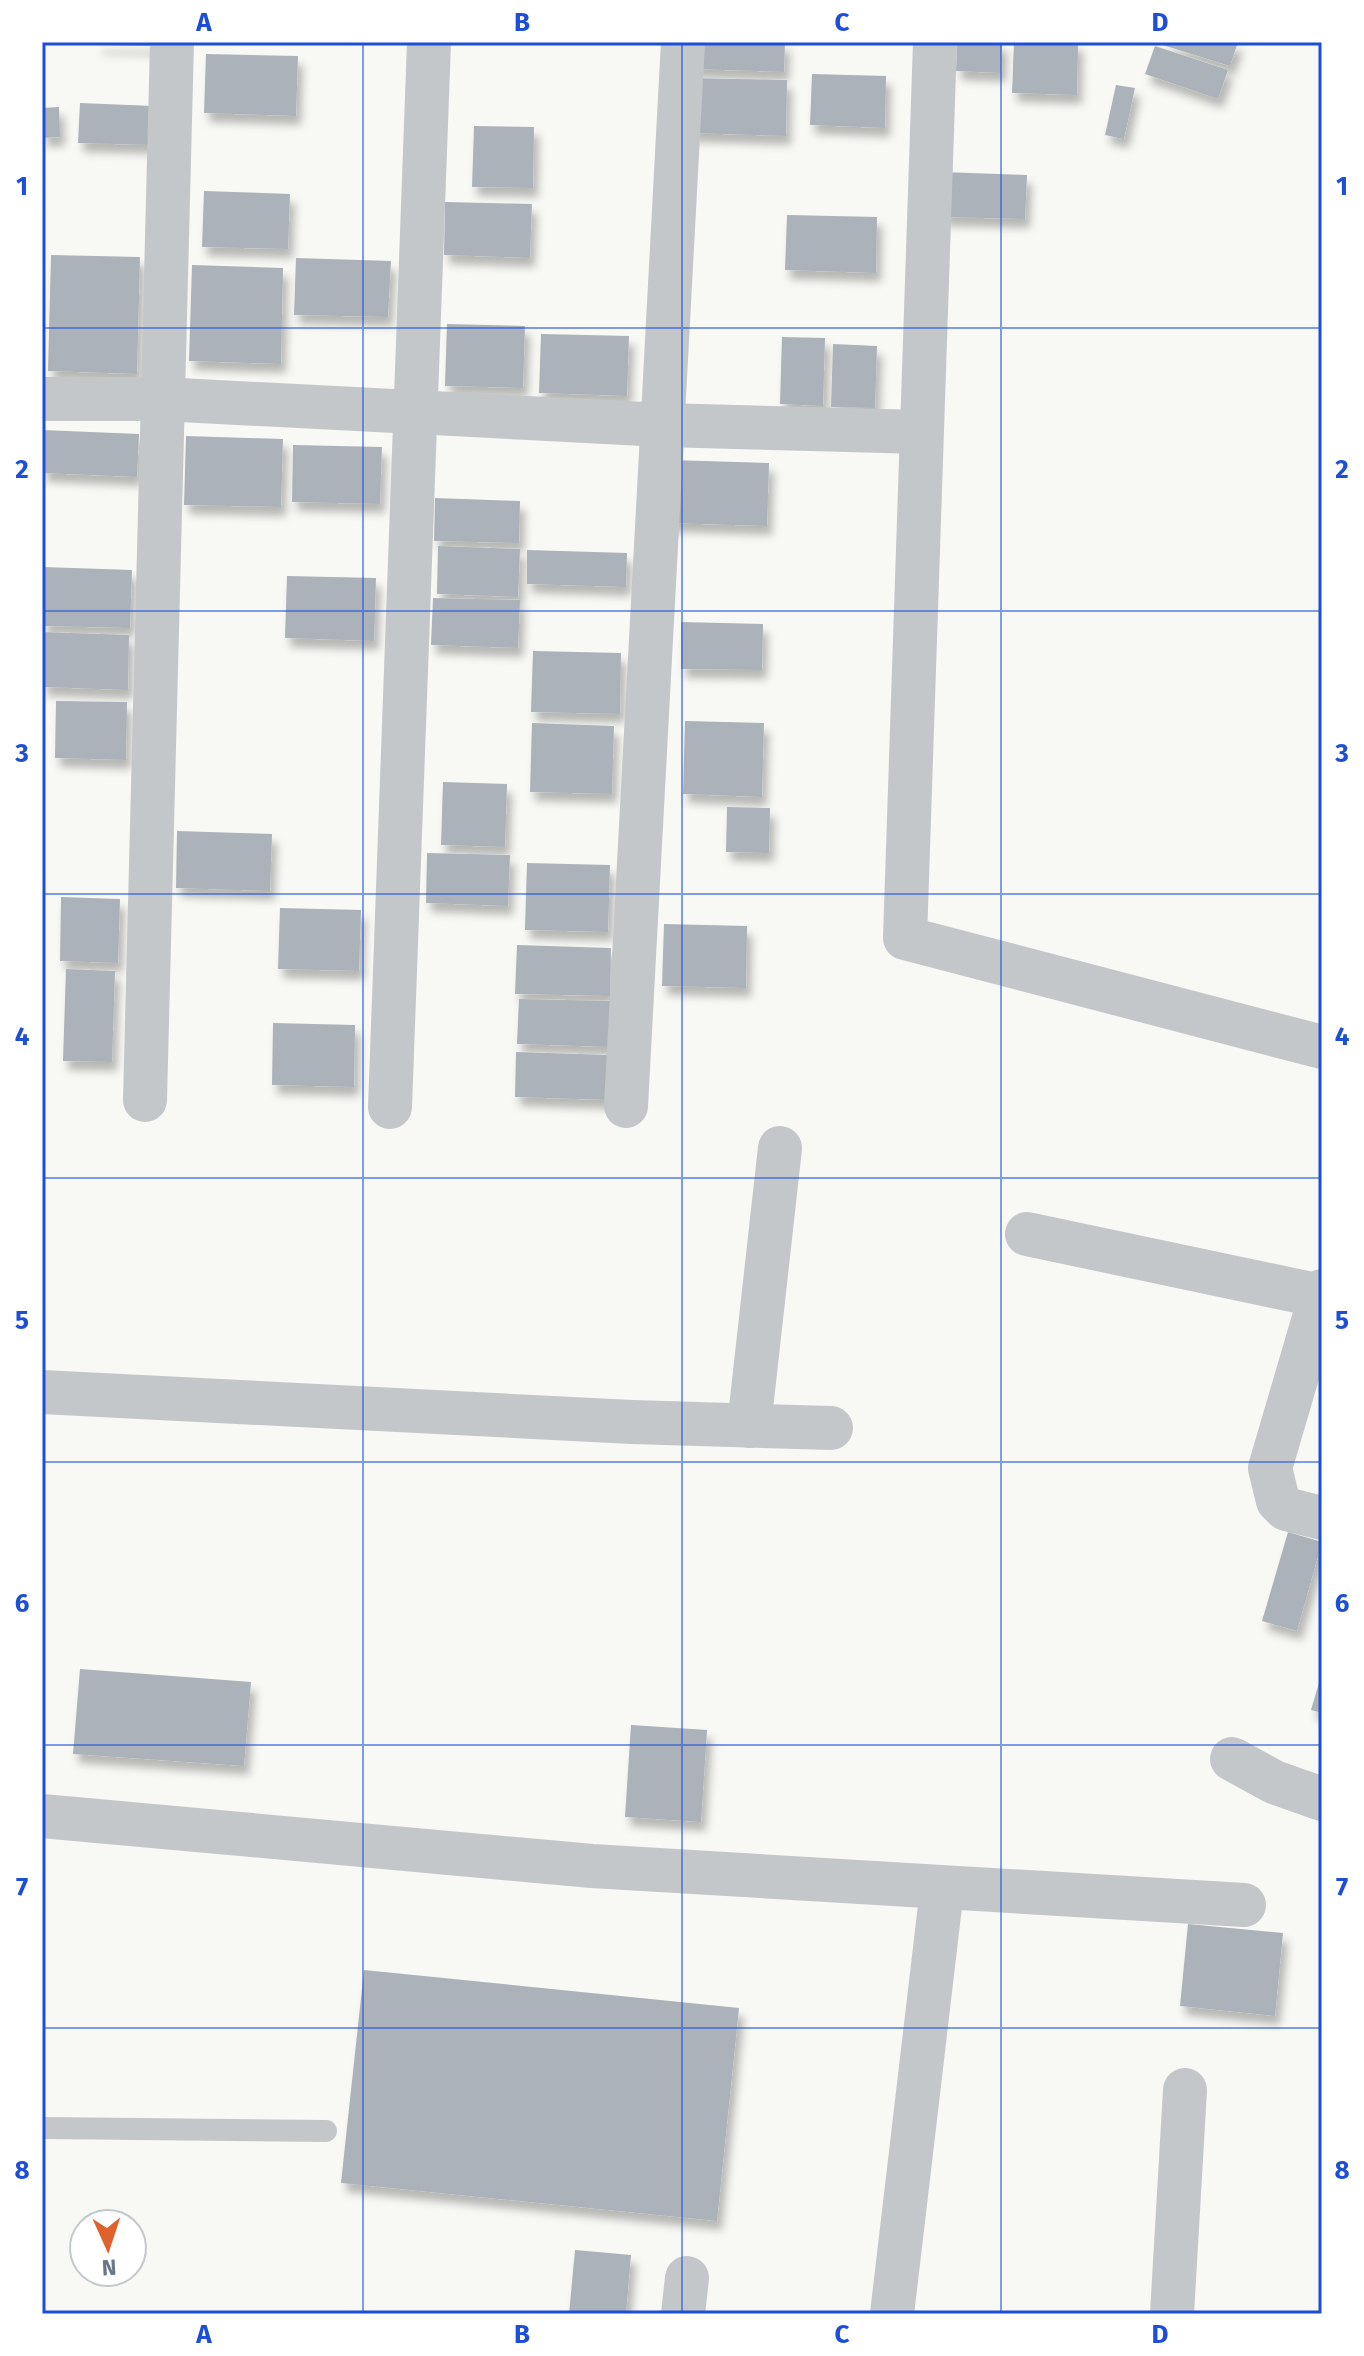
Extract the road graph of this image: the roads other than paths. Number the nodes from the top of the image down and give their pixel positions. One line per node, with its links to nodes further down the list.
1 (172, 42): 6 (street)
2 (429, 42): 7 (street)
3 (683, 42): 8 (street)
4 (935, 42): 9 (street)
5 (42, 399): 6 (street)
6 (161, 399): 7 (street); 11 (street)
7 (416, 411): 8 (street); 13 (street)
8 (663, 425): 9 (street); 12 (street)
9 (921, 432): 10 (street)
10 (1322, 1047)
11 (145, 1100)
12 (626, 1106)
13 (390, 1107)
14 (780, 1148): 18 (street)
15 (1027, 1234): 16 (street)
16 (1321, 1293): 20 (street)
17 (42, 1392): 18 (street)
18 (749, 1426): 19 (street)
19 (831, 1428)
20 (1322, 1518)
21 (1232, 1759): 22 (street)
22 (1322, 1799)
23 (42, 1816): 24 (street)
24 (942, 1889): 25 (street); 29 (street)
25 (1244, 1905)
26 (1185, 2090): 30 (street)
27 (42, 2128): 28 (lane)
28 (326, 2131)
29 (892, 2314)
30 (1172, 2314)

